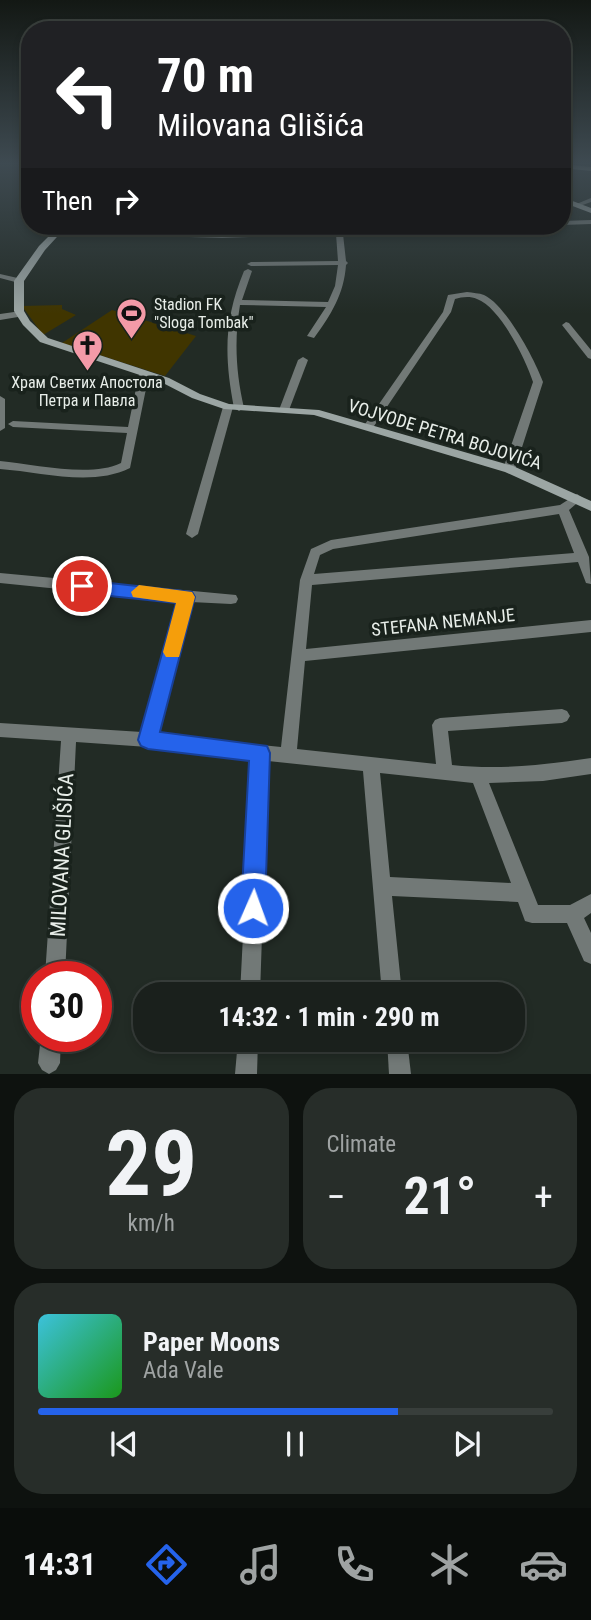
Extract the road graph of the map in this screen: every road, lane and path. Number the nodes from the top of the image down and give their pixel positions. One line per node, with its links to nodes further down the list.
1 (591, 222): 2 (street)
2 (571, 223)
3 (55, 235): 10 (street)
4 (202, 235): 5 (street)
5 (231, 235)
6 (340, 235): 7 (street)
7 (344, 263): 8 (street); 12 (street)
8 (249, 268): 11 (street)
9 (0, 276): 10 (street)
10 (19, 281): 13 (street)
11 (236, 302): 12 (street); 21 (street)
12 (332, 305): 16 (street)
13 (21, 314): 14 (street); 19 (street, VOJVODE PETRA BOJOVIĆA)
14 (0, 317)
15 (566, 325): 17 (street)
16 (312, 336)
17 (591, 356)
18 (303, 360): 22 (street)
19 (144, 374): 21 (street, VOJVODE PETRA BOJOVIĆA); 26 (street)
20 (0, 399): 25 (street)
21 (233, 407): 22 (street, VOJVODE PETRA BOJOVIĆA); 32 (street)
22 (284, 410): 24 (street, VOJVODE PETRA BOJOVIĆA)
23 (13, 424): 26 (street)
24 (368, 427): 28 (street, VOJVODE PETRA BOJOVIĆA); 28 (street)
25 (0, 428)
26 (133, 430): 27 (street)
27 (0, 465)
28 (509, 469): 29 (street, VOJVODE PETRA BOJOVIĆA)
29 (577, 498): 30 (street, VOJVODE PETRA BOJOVIĆA); 31 (street)
30 (591, 506)
31 (563, 509): 33 (street); 36 (street)
32 (192, 534)
33 (583, 557): 35 (street); 36 (street)
34 (0, 579): 37 (street)
35 (591, 579)
36 (306, 580): 40 (street)
37 (186, 597): 38 (street); 44 (street)
38 (231, 599)
39 (591, 626): 40 (street, STEFANA NEMANJE)
40 (299, 656): 46 (street)
41 (562, 716): 49 (street)
42 (0, 730): 43 (street)
43 (69, 734): 44 (street); 56 (street, MILOVANA GLIŠIĆA)
44 (148, 740): 45 (street)
45 (260, 753): 46 (street); 57 (street)
46 (288, 756): 47 (street)
47 (371, 766): 49 (street); 51 (street)
48 (591, 766): 50 (street)
49 (445, 773): 50 (street)
50 (478, 776): 52 (street)
51 (382, 886): 52 (street); 58 (street)
52 (523, 893): 54 (street)
53 (591, 902): 54 (street)
54 (572, 914): 55 (street)
55 (591, 954)
56 (56, 961)
57 (250, 982)
58 (391, 982)
59 (50, 1052): 62 (street)
60 (247, 1052): 63 (street)
61 (398, 1052): 64 (street)
62 (50, 1063)
63 (246, 1074)
64 (400, 1074)

